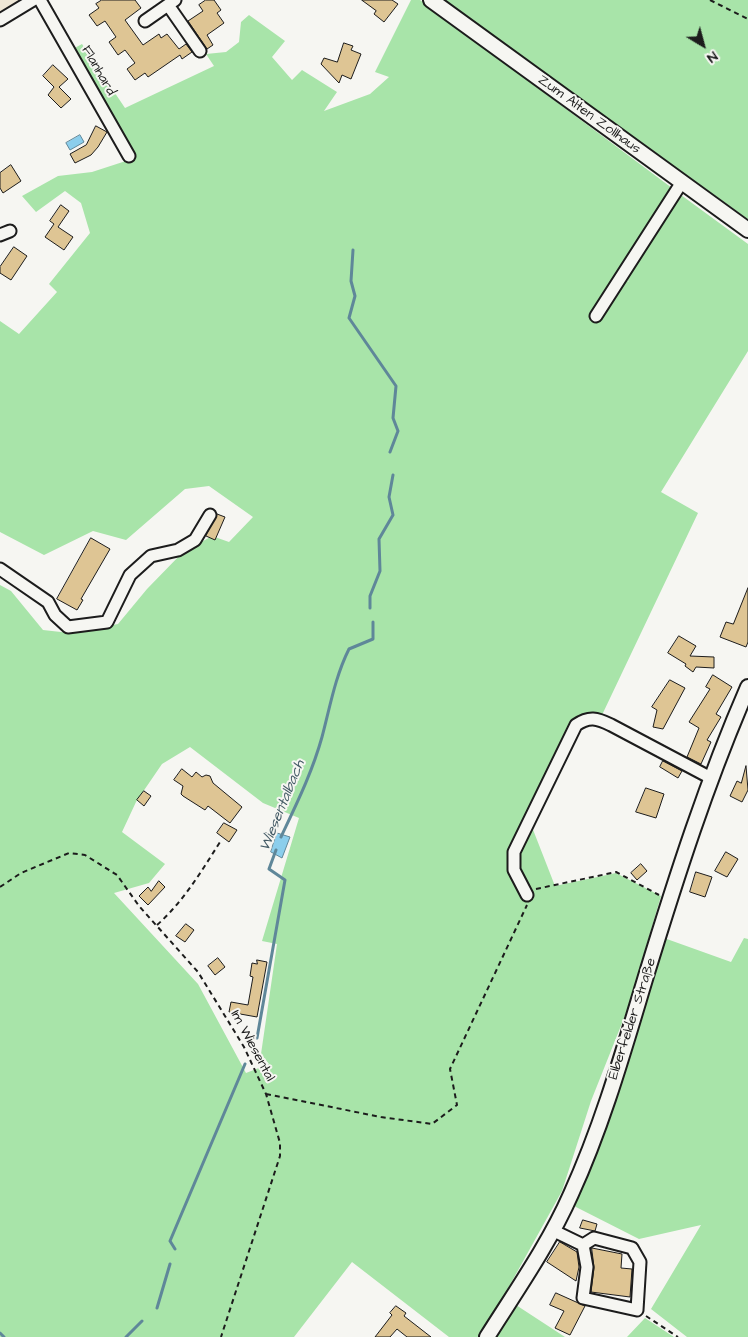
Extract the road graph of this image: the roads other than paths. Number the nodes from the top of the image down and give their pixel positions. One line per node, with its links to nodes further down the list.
1 (33, 0): 5 (street)
2 (40, 0): 8 (street, Flanhard)
3 (430, 0): 9 (main road, Zum Alten Zollhaus)
4 (171, 3): 6 (street); 7 (street)
5 (0, 20)
6 (145, 21)
7 (200, 51)
8 (129, 156)
9 (682, 182): 10 (main road, Zum Alten Zollhaus); 11 (street)
10 (748, 230)
11 (596, 316)
12 (210, 515): 13 (street)
13 (0, 569)
14 (748, 687): 15 (main road, Elberfelder Straße)
15 (711, 778): 16 (street); 17 (main road, Elberfelder Straße)
16 (530, 894)
17 (552, 1230): 18 (street); 19 (main road, Elberfelder Straße)
18 (583, 1245): 18 (street)
19 (487, 1337)

